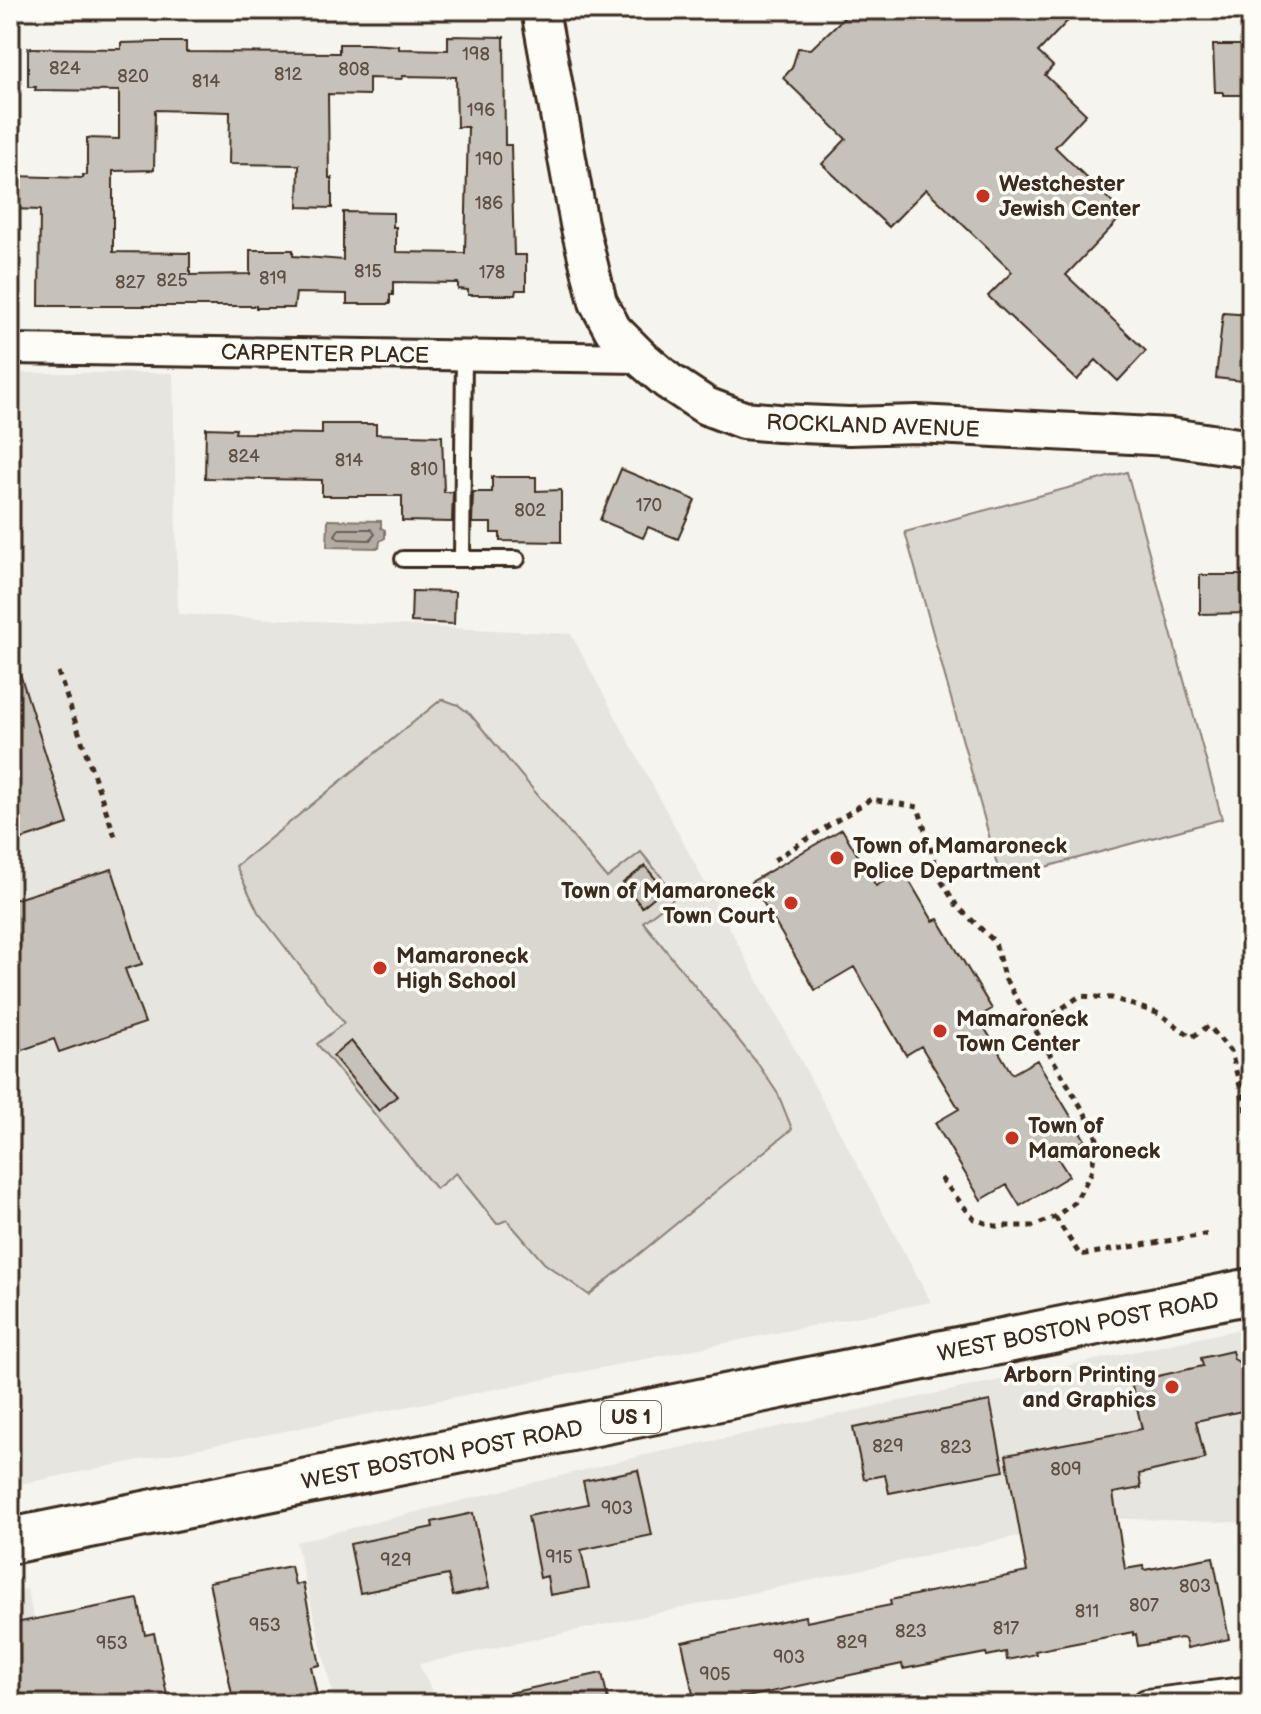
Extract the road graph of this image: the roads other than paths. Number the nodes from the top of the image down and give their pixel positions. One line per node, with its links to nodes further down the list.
1 (540, 10): 4 (street, ROCKLAND AVENUE)
2 (10, 349): 3 (street, CARPENTER PLACE)
3 (464, 356): 4 (street, CARPENTER PLACE); 7 (lane)
4 (641, 358): 5 (street, ROCKLAND AVENUE)
5 (1251, 449)
6 (403, 559): 7 (lane)
7 (462, 559): 8 (lane)
8 (517, 559)
9 (1251, 1291): 10 (main road, WEST BOSTON POST ROAD / US 1)
10 (10, 1541)
11 (1251, 1691): 12 (street)
12 (1147, 1704)

